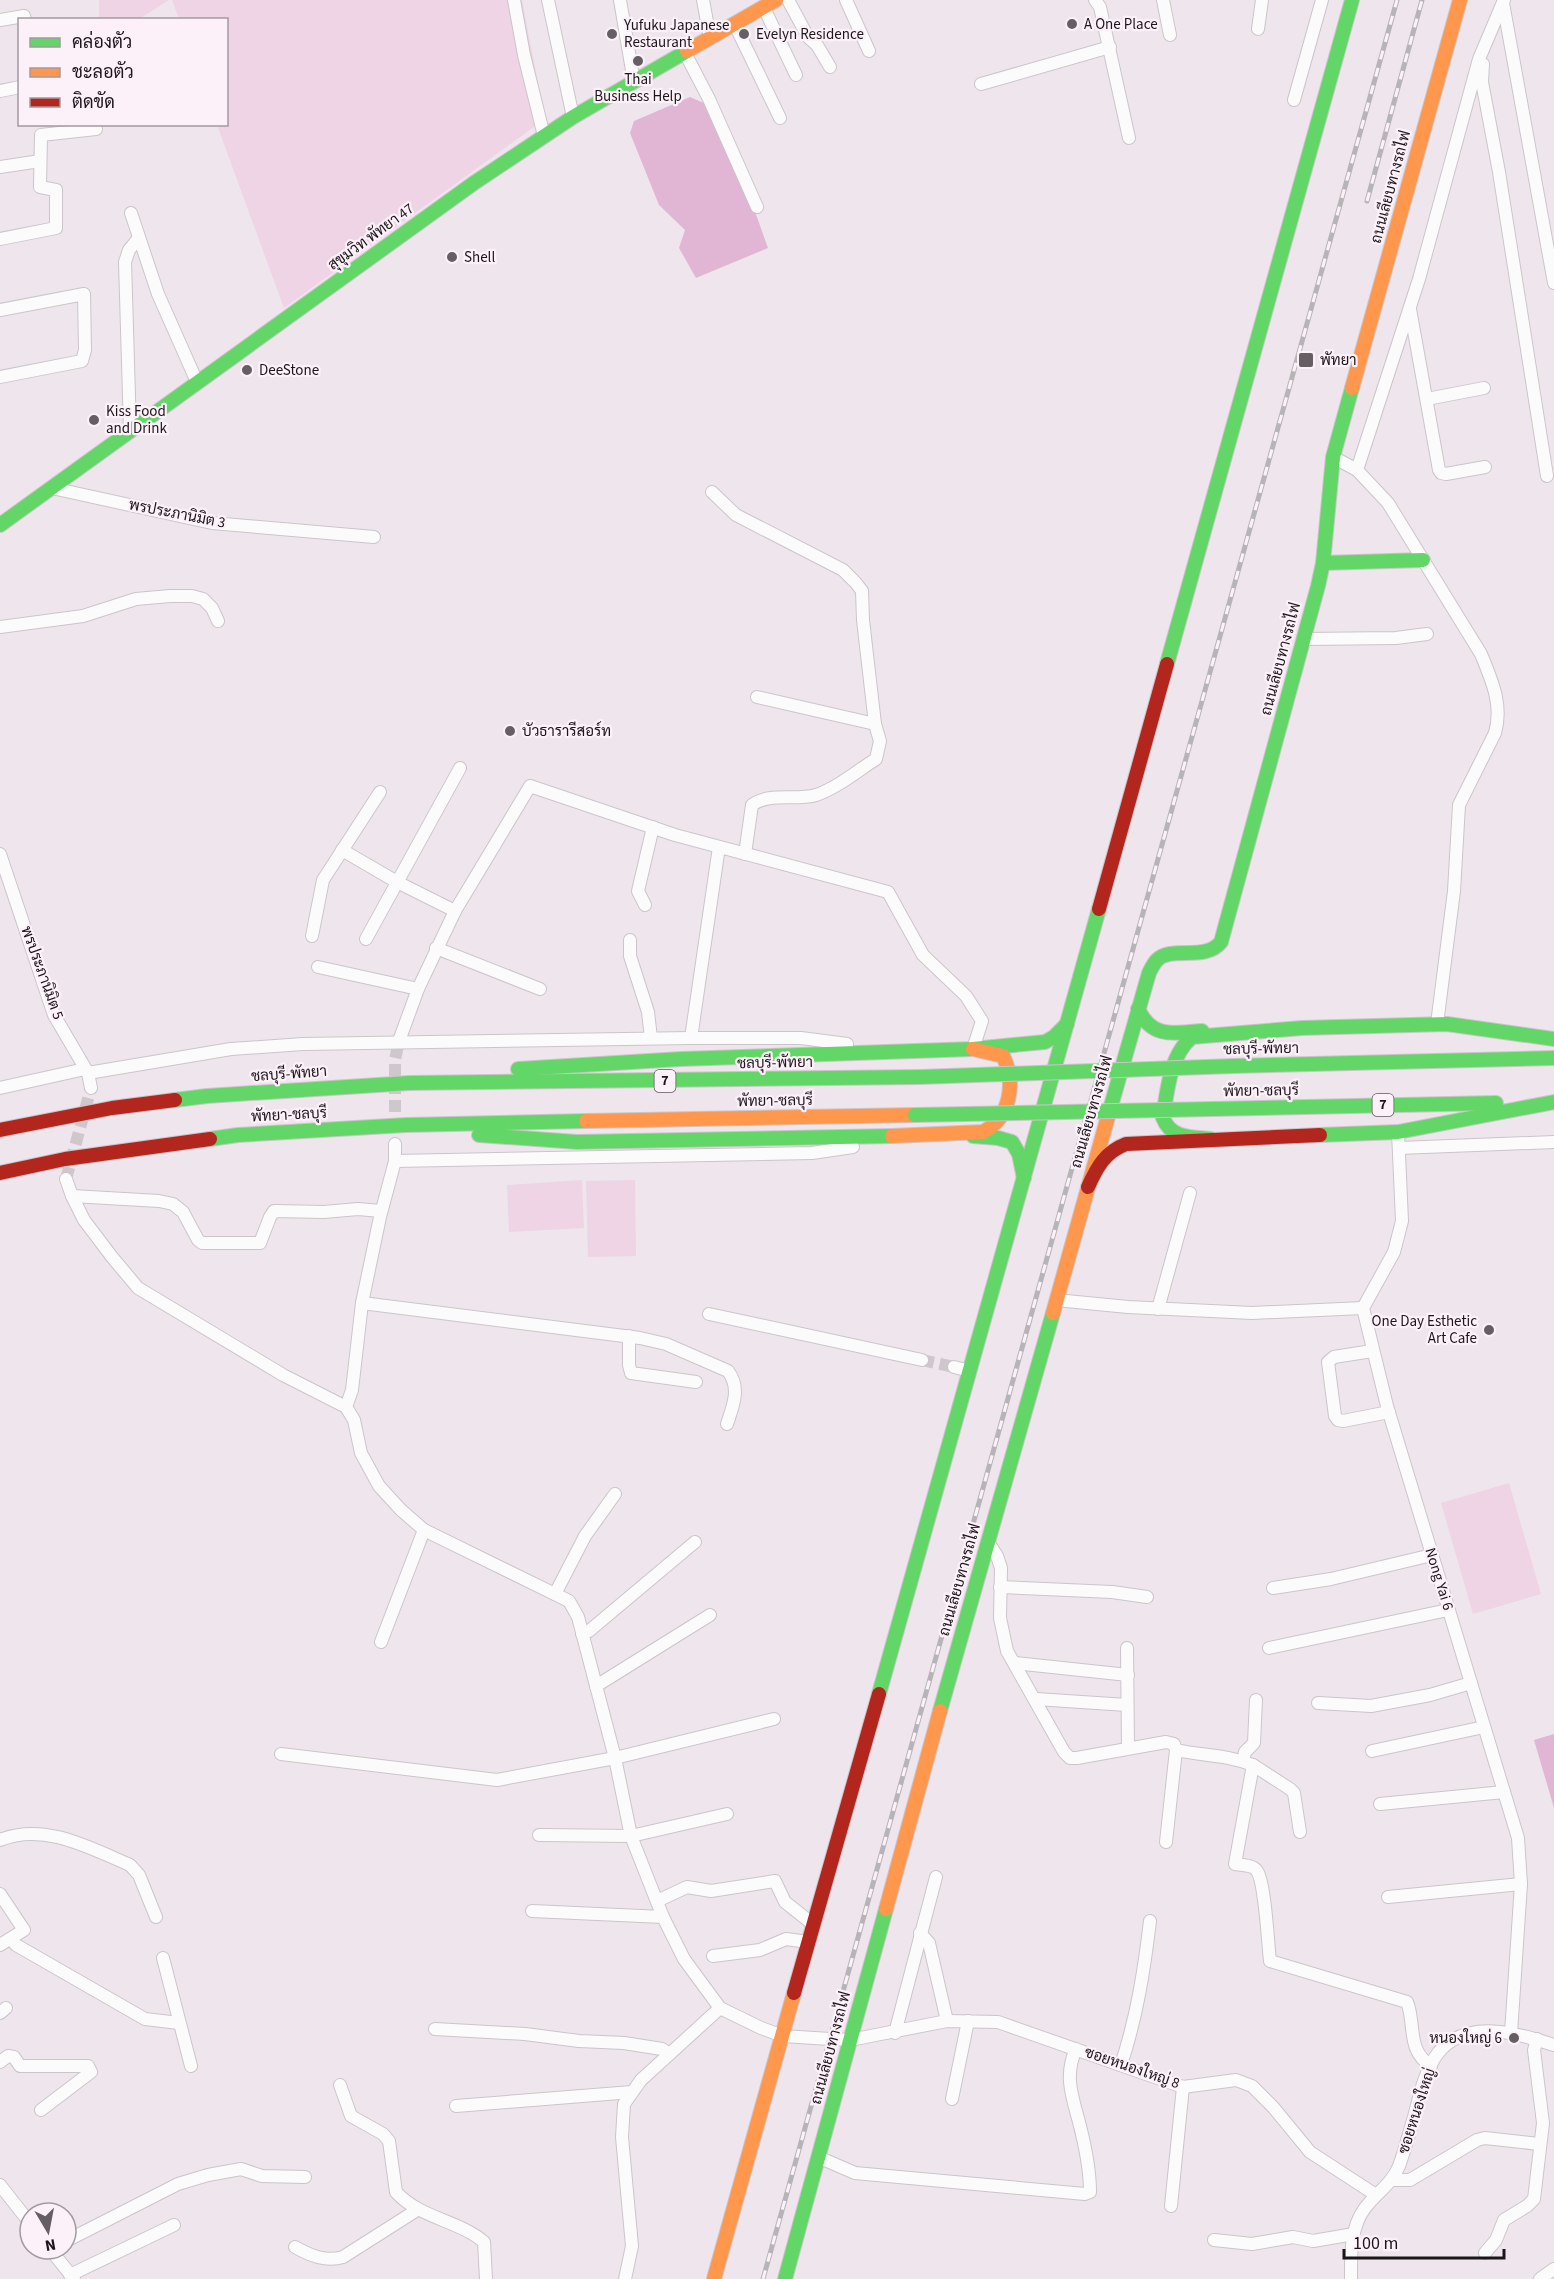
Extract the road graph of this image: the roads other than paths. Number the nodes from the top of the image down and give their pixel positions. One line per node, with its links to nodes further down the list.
1 (514, 0): 35 (street)
2 (548, 0): 32 (street)
3 (620, 0): 27 (street)
4 (703, 0): 21 (street)
5 (776, 0): 15 (main road, สุขุมวิท พัทยา 47)
6 (788, 0): 25 (street)
7 (846, 0): 23 (street)
8 (1095, 0): 22 (street)
9 (1163, 0): 20 (street)
10 (1262, 0): 19 (street)
11 (1322, 0): 31 (street)
12 (1352, 0): 85 (main road)
13 (1460, 0): 51 (main road, ถนนเลียบทางรถไฟ)
14 (1502, 6): 43 (street); 44 (street); 54 (street)
15 (764, 8): 18 (main road, สุขุมวิท พัทยา 47); 26 (street)
16 (24, 18): 17 (street)
17 (0, 20)
18 (735, 25): 21 (main road, สุขุมวิท พัทยา 47); 33 (street)
19 (1258, 28)
20 (1170, 35)
21 (710, 38): 24 (main road, สุขุมวิท พัทยา 47)
22 (1110, 47): 28 (street); 36 (street)
23 (869, 51)
24 (686, 53): 27 (main road, สุขุมวิท พัทยา 47); 39 (street)
25 (830, 67)
26 (796, 75)
27 (634, 82): 32 (main road, สุขุมวิท พัทยา 47)
28 (981, 84)
29 (18, 87): 30 (street)
30 (0, 91)
31 (1294, 100)
32 (573, 117): 35 (main road, สุขุมวิท พัทยา 47)
33 (780, 118)
34 (96, 129): 37 (street)
35 (544, 136): 47 (main road, สุขุมวิท พัทยา 47)
36 (1129, 138)
37 (40, 161): 38 (street); 41 (street)
38 (0, 167)
39 (757, 207)
40 (131, 213): 42 (street)
41 (0, 239)
42 (138, 239): 47 (street); 50 (street)
43 (1554, 283)
44 (1410, 308): 49 (street); 53 (street)
45 (0, 310): 46 (street)
46 (0, 377)
47 (197, 382): 50 (main road, สุขุมวิท พัทยา 47)
48 (1484, 388): 49 (street)
49 (1427, 399): 52 (street)
50 (130, 430): 55 (main road, สุขุมวิท พัทยา 47)
51 (1333, 457): 53 (street); 60 (main road, ถนนเลียบทางรถไฟ)
52 (1485, 467)
53 (1358, 470): 59 (street)
54 (1547, 476)
55 (52, 488): 57 (main road, สุขุมวิท พัทยา 47); 58 (street, พรประภานิมิต 3)
56 (712, 492): 66 (street)
57 (0, 525)
58 (374, 537)
59 (1423, 560): 60 (main road); 86 (street)
60 (1323, 563): 64 (main road, ถนนเลียบทางรถไฟ)
61 (218, 621): 62 (street)
62 (0, 627)
63 (1427, 634): 64 (street)
64 (1304, 639): 84 (main road, ถนนเลียบทางรถไฟ)
65 (757, 697): 66 (street)
66 (875, 724): 73 (street)
67 (460, 768): 74 (street)
68 (380, 792): 71 (street)
69 (653, 827): 70 (street); 75 (street); 76 (street)
70 (719, 847): 73 (street); 89 (street)
71 (342, 850): 74 (street); 77 (street)
72 (0, 854): 95 (street, พรประภานิมิต 5)
73 (745, 854): 92 (street)
74 (397, 882): 76 (street); 78 (street)
75 (645, 905)
76 (455, 911): 80 (street)
77 (312, 936)
78 (366, 939)
79 (630, 940): 88 (street)
80 (436, 948): 82 (street); 83 (street)
81 (318, 967): 83 (street)
82 (540, 989)
83 (418, 990): 91 (street)
84 (1138, 1008): 87 (main road); 113 (main road, ถนนเลียบทางรถไฟ)
85 (1067, 1024): 92 (main road); 111 (main road)
86 (1437, 1024): 87 (main road); 90 (main road)
87 (1302, 1028): 105 (main road)
88 (651, 1038): 89 (street); 91 (street)
89 (691, 1038): 93 (street)
90 (1554, 1039)
91 (399, 1041): 95 (street)
92 (973, 1049): 93 (main road); 104 (main road)
93 (908, 1052): 96 (main road)
94 (1554, 1058): 96 (main road, ชลบุรี-พัทยา / 7, bridge)
95 (87, 1071): 97 (street); 98 (street, พรประภานิมิต 5)
96 (409, 1083): 101 (main road, ชลบุรี-พัทยา / 7)
97 (0, 1088)
98 (91, 1088)
99 (1554, 1102): 100 (main road, พัทยา-ชลบุรี / 7, bridge); 102 (main road)
100 (406, 1125): 103 (main road); 110 (main road, พัทยา-ชลบุรี / 7)
101 (0, 1130)
102 (1398, 1132): 105 (main road); 108 (street)
103 (926, 1135): 104 (main road); 109 (street)
104 (964, 1135): 111 (main road)
105 (1211, 1139): 113 (main road)
106 (1554, 1142): 108 (street)
107 (395, 1144): 109 (street)
108 (1399, 1148): 119 (street)
109 (394, 1161): 116 (street)
110 (0, 1173)
111 (1024, 1178): 126 (main road)
112 (66, 1179): 115 (street)
113 (1088, 1187): 117 (main road, ถนนเลียบทางรถไฟ)
114 (1190, 1193): 120 (street)
115 (72, 1196): 116 (street); 128 (street)
116 (381, 1211): 118 (street)
117 (1056, 1300): 120 (street); 134 (main road, ถนนเลียบทางรถไฟ)
118 (362, 1303): 122 (street); 128 (street)
119 (1363, 1308): 120 (street); 123 (street, Nong Yai 6)
120 (1158, 1309)
121 (709, 1314): 124 (street)
122 (629, 1336): 127 (street); 130 (street)
123 (1372, 1351): 129 (street, Nong Yai 6); 129 (street)
124 (922, 1360)
125 (954, 1367): 126 (street)
126 (970, 1371): 179 (main road)
127 (696, 1382)
128 (346, 1407): 132 (street)
129 (1389, 1412): 135 (street, Nong Yai 6)
130 (727, 1424)
131 (615, 1494): 138 (street)
132 (424, 1530): 138 (street); 143 (street)
133 (696, 1542): 142 (street)
134 (988, 1542): 136 (street); 194 (main road, ถนนเลียบทางรถไฟ)
135 (1432, 1555): 137 (street); 140 (street, Nong Yai 6)
136 (1000, 1587): 139 (street); 146 (street)
137 (1273, 1588)
138 (555, 1594): 142 (street)
139 (1147, 1597)
140 (1448, 1610): 145 (street); 148 (street, Nong Yai 6)
141 (710, 1615): 149 (street)
142 (582, 1634): 149 (street)
143 (381, 1642)
144 (1127, 1648): 147 (street)
145 (1269, 1648)
146 (1015, 1663): 147 (street); 150 (street)
147 (1128, 1675): 153 (street)
148 (1472, 1683): 152 (street); 155 (street, Nong Yai 6)
149 (596, 1686): 160 (street)
150 (1036, 1699): 153 (street); 156 (street)
151 (1256, 1700): 161 (street)
152 (1318, 1703)
153 (1127, 1705): 156 (street)
154 (774, 1719): 160 (street)
155 (1484, 1727): 158 (street); 162 (street, Nong Yai 6)
156 (1128, 1748): 157 (street)
157 (1176, 1750): 161 (street); 169 (street)
158 (1372, 1751)
159 (281, 1754): 160 (street)
160 (615, 1758): 167 (street)
161 (1248, 1763): 165 (street); 201 (street)
162 (1504, 1792): 163 (street); 171 (street, Nong Yai 6)
163 (1380, 1804)
164 (727, 1814): 167 (street)
165 (1300, 1832)
166 (539, 1835): 167 (street)
167 (631, 1836): 174 (street)
168 (0, 1840): 176 (street)
169 (1166, 1842)
170 (936, 1877): 180 (street)
171 (1521, 1884): 173 (street); 191 (street, Nong Yai 6)
172 (0, 1894): 181 (street)
173 (1388, 1897)
174 (657, 1901): 177 (street); 179 (street)
175 (532, 1911): 177 (street)
176 (156, 1917)
177 (663, 1917): 185 (street)
178 (1150, 1921): 199 (street)
179 (814, 1925): 182 (main road)
180 (920, 1933): 187 (street); 190 (street)
181 (5, 1942): 188 (street)
182 (808, 1942): 183 (street); 192 (main road)
183 (713, 1956)
184 (164, 1958): 188 (street)
185 (720, 2008): 192 (street, ซอยหนองใหญ่ 8); 197 (street)
186 (968, 2020): 187 (street, ซอยหนองใหญ่ 8); 196 (street, ซอยหนองใหญ่ 8); 205 (street)
187 (947, 2021): 190 (street, ซอยหนองใหญ่ 8)
188 (179, 2023): 200 (street)
189 (435, 2029): 197 (street)
190 (895, 2033): 194 (street, ซอยหนองใหญ่ 8)
191 (1511, 2033): 193 (street, ซอยหนองใหญ่); 201 (street, ซอยหนองใหญ่)
192 (783, 2036): 194 (street, ซอยหนองใหญ่ 8); 228 (main road)
193 (1537, 2039): 195 (street, ซอยหนองใหญ่); 208 (street)
194 (850, 2040): 209 (main road, ถนนเลียบทางรถไฟ)
195 (1554, 2045)
196 (1076, 2049): 199 (street, ซอยหนองใหญ่ 8); 209 (street)
197 (668, 2053): 204 (street)
198 (0, 2062): 207 (street)
199 (1121, 2065): 203 (street, ซอยหนองใหญ่ 8)
200 (191, 2066)
201 (1431, 2066): 211 (street, ซอยหนองใหญ่)
202 (340, 2085): 216 (street)
203 (1183, 2087): 213 (street, ซอยหนองใหญ่ 8); 214 (street)
204 (632, 2092): 206 (street); 227 (street)
205 (952, 2099)
206 (456, 2106)
207 (41, 2110)
208 (1539, 2144): 211 (street); 222 (street)
209 (818, 2157): 229 (main road, ถนนเลียบทางรถไฟ)
210 (305, 2177): 219 (street)
211 (1392, 2180): 213 (street, ซอยหนองใหญ่)
212 (2, 2192): 215 (street)
213 (1376, 2195): 218 (street, ซอยหนองใหญ่)
214 (1171, 2206)
215 (18, 2210)
216 (417, 2210): 221 (street); 226 (street)
217 (174, 2225): 225 (street)
218 (1354, 2234): 220 (street); 230 (street, ซอยหนองใหญ่)
219 (78, 2235)
220 (1214, 2240)
221 (295, 2247)
222 (1485, 2253)
223 (60, 2261): 225 (street)
224 (1554, 2269): 231 (street)
225 (72, 2277)
226 (486, 2279)
227 (625, 2279)
228 (714, 2279)
229 (785, 2279)
230 (1350, 2279)
231 (1540, 2279)

